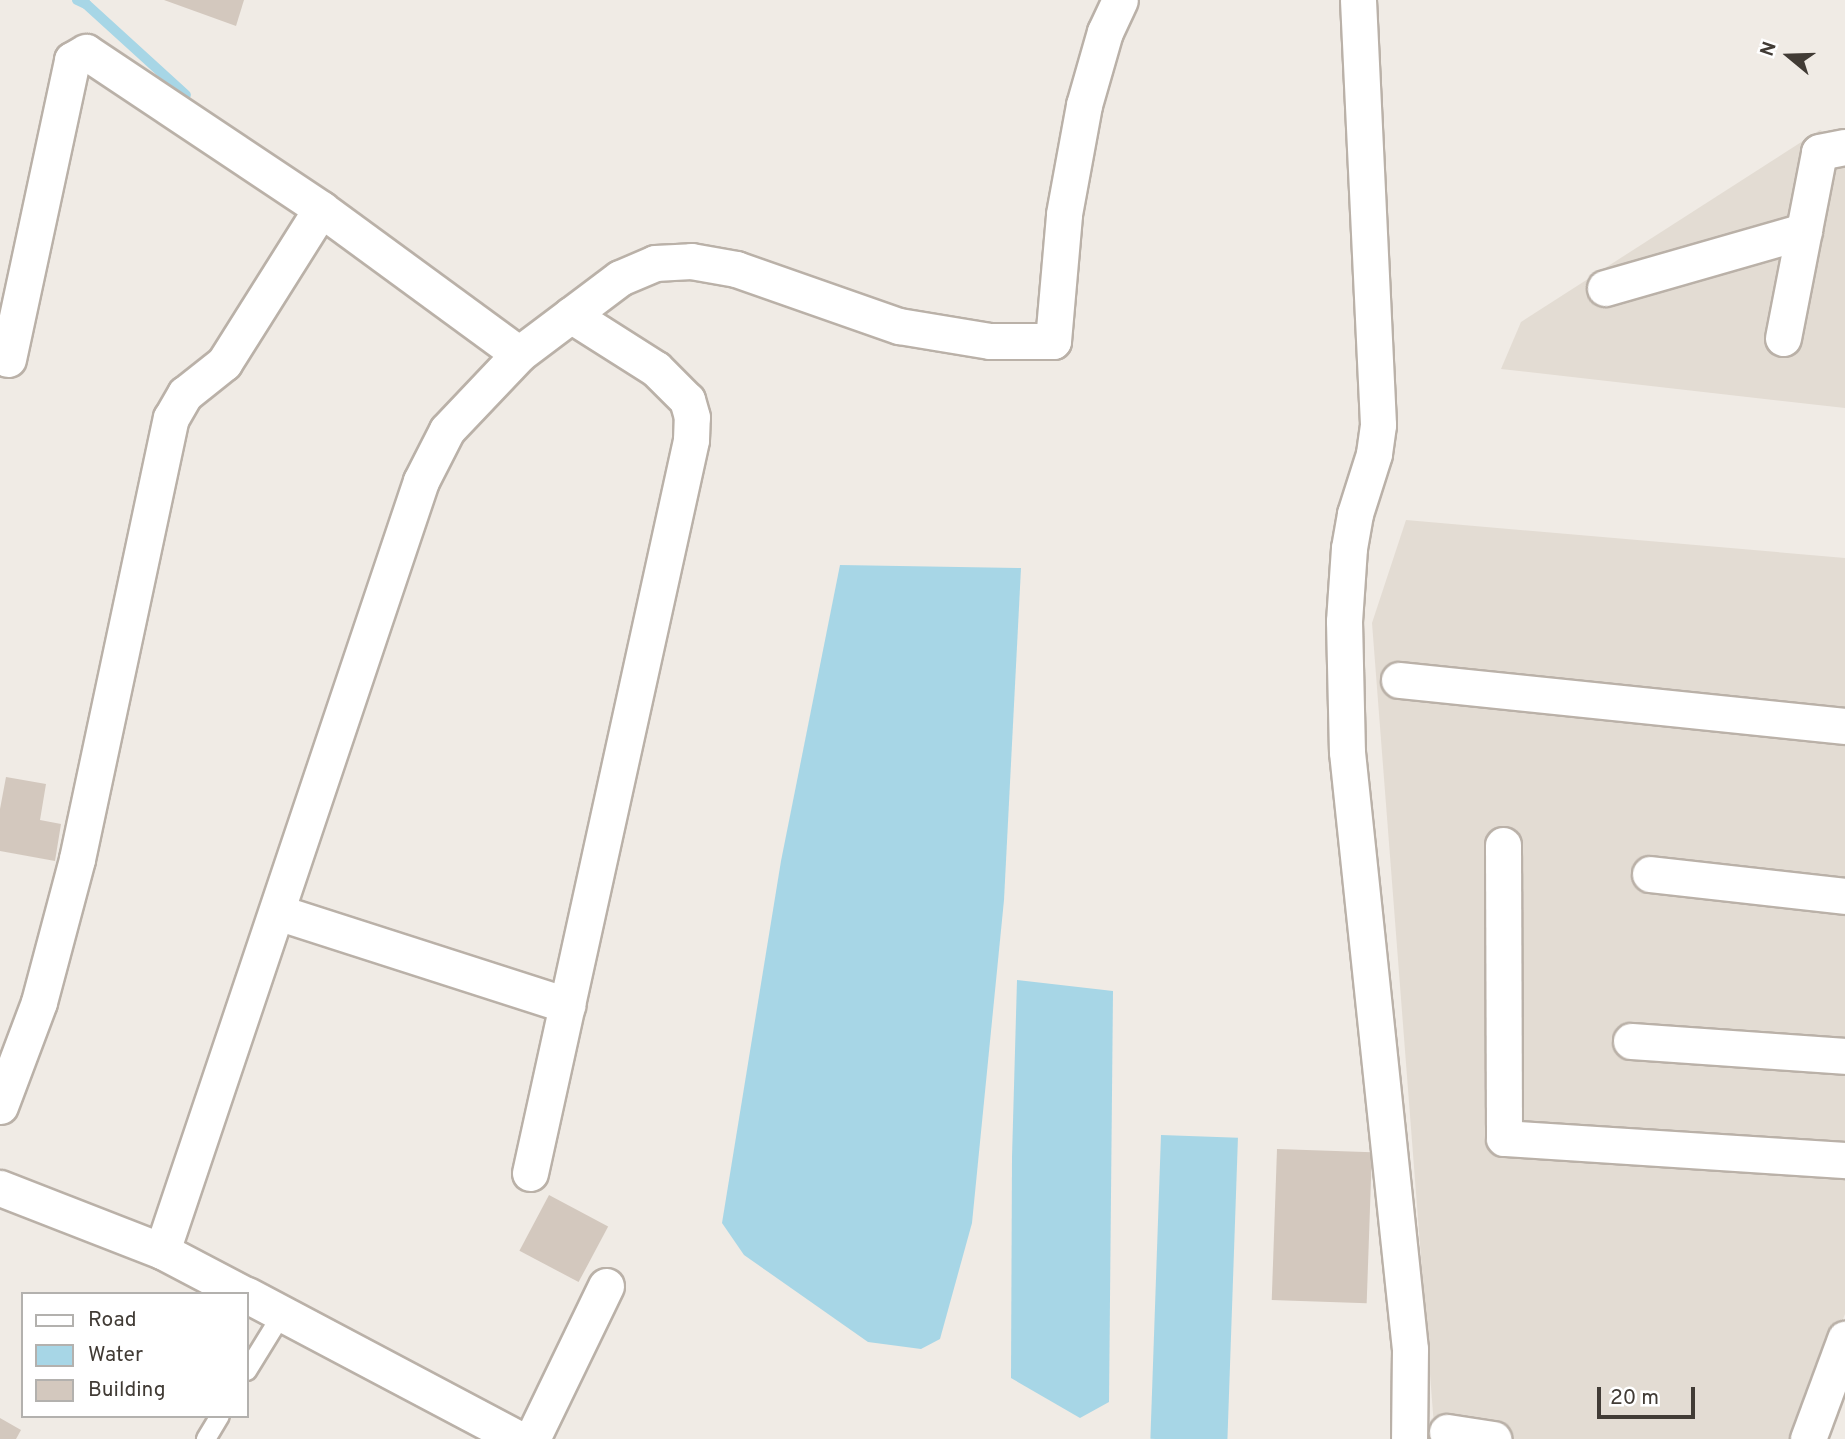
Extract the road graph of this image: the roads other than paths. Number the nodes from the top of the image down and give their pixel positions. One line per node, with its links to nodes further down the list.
1 (1120, 0): 7 (street)
2 (1358, 0): 36 (street)
3 (1845, 146): 5 (street)
4 (321, 209): 9 (street); 10 (street); 20 (street)
5 (1804, 231): 6 (street); 8 (street)
6 (1605, 288)
7 (571, 315): 9 (street); 17 (street)
8 (1783, 338)
9 (519, 354): 16 (street)
10 (8, 359)
11 (1399, 680): 12 (street)
12 (1845, 726)
13 (1503, 845): 21 (street)
14 (1650, 874): 15 (street)
15 (1845, 896)
16 (276, 912): 17 (street); 24 (street)
17 (567, 1005): 22 (street)
18 (1631, 1041): 19 (street)
19 (1845, 1056)
20 (0, 1106)
21 (1845, 1160)
22 (530, 1173)
23 (0, 1188): 24 (street)
24 (162, 1251): 26 (street)
25 (606, 1286): 35 (street)
26 (241, 1292)
27 (248, 1296): 28 (street)
28 (282, 1314): 30 (lane); 34 (street)
29 (1845, 1339): 38 (street)
30 (248, 1369)
31 (219, 1418): 33 (lane)
32 (1447, 1432): 37 (street)
33 (206, 1439)
34 (519, 1439)
35 (533, 1439)
36 (1409, 1439)
37 (1493, 1439)
38 (1808, 1439)

